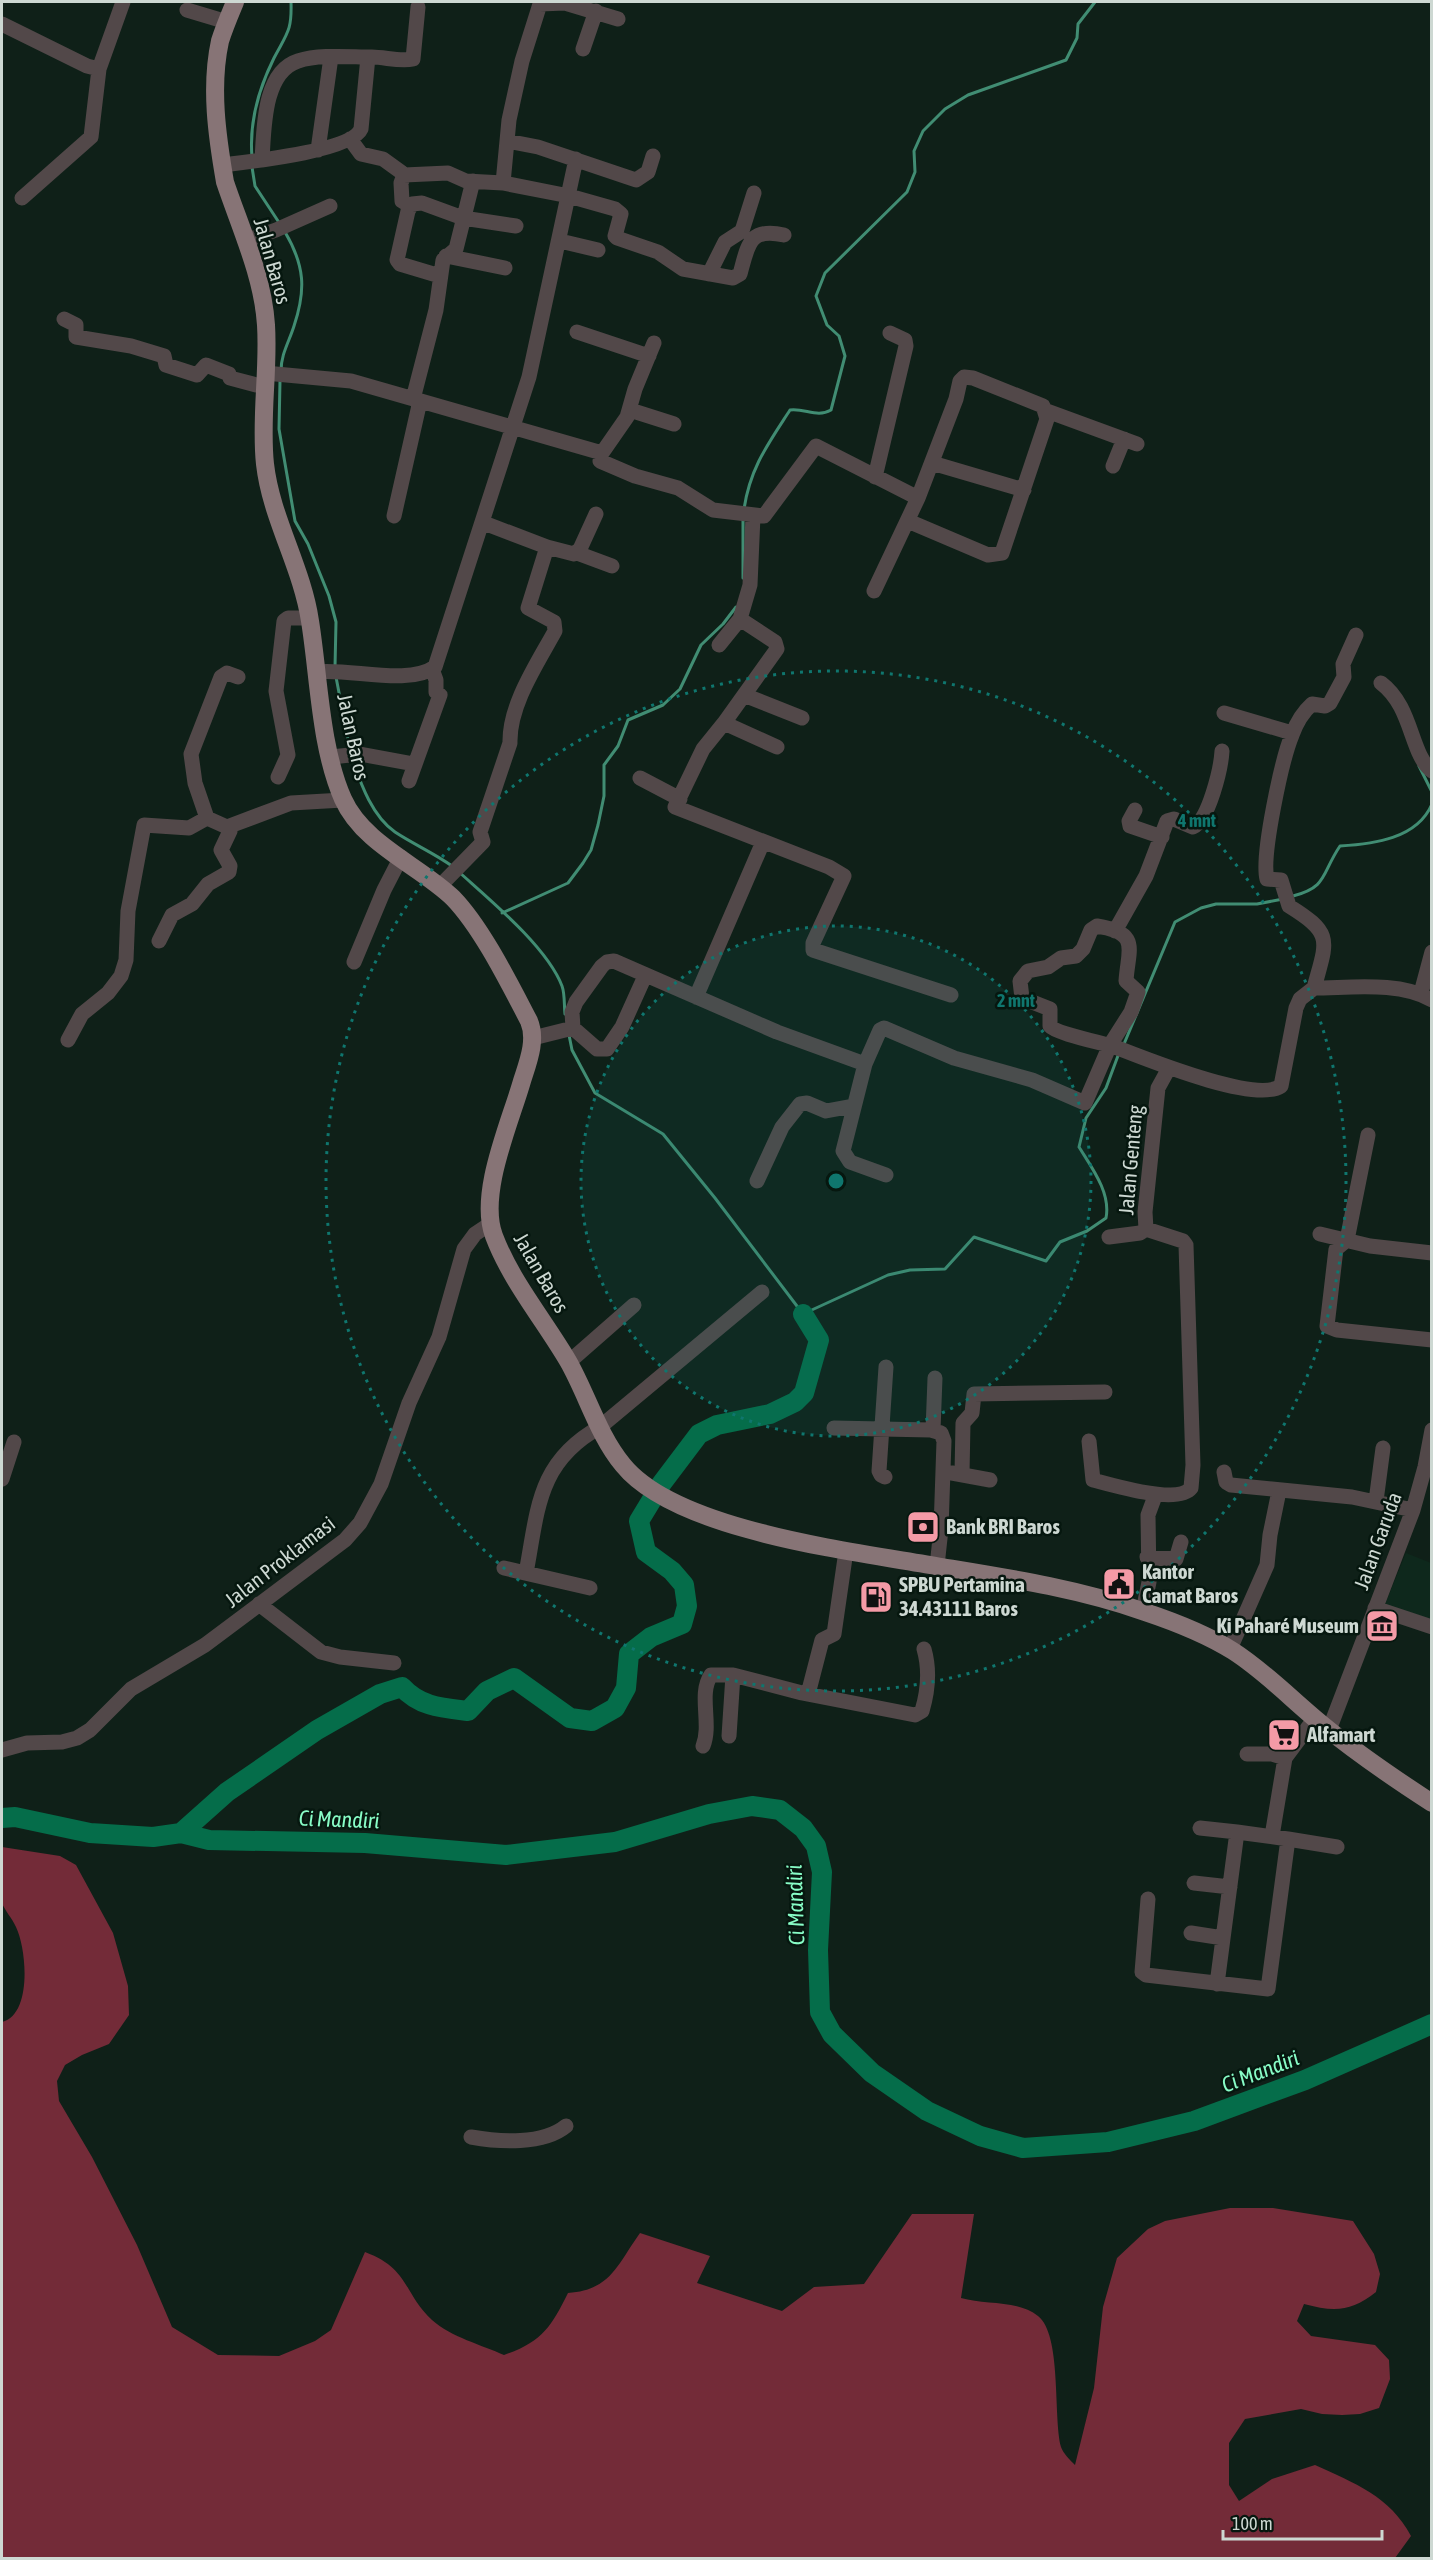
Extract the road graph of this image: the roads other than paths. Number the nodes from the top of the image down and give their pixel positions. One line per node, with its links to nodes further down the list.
1 (123, 2): 12 (street)
2 (235, 2): 7 (main road, Jalan Baros)
3 (418, 7): 11 (street)
4 (187, 10): 7 (street)
5 (596, 11): 6 (street); 9 (street); 14 (street)
6 (618, 19)
7 (227, 22): 19 (main road, Jalan Baros)
8 (2, 24): 12 (street)
9 (583, 49)
10 (332, 57): 11 (street); 15 (street); 18 (street)
11 (368, 57): 13 (street)
12 (99, 69): 25 (street)
13 (350, 139): 15 (street); 20 (street)
14 (507, 141): 17 (street); 22 (street)
15 (318, 150): 18 (street)
16 (653, 156): 17 (street)
17 (576, 159): 24 (street)
18 (255, 160): 19 (street)
19 (222, 165): 31 (main road, Jalan Baros)
20 (404, 175): 21 (street); 27 (street)
21 (473, 181): 22 (street); 28 (street)
22 (503, 183): 24 (street)
23 (754, 193): 36 (street)
24 (570, 196): 32 (street); 36 (street)
25 (22, 198)
26 (330, 206): 31 (street)
27 (410, 206): 28 (street); 37 (street)
28 (463, 218): 29 (street); 34 (street)
29 (516, 226)
30 (784, 235): 36 (street)
31 (245, 240): 41 (main road, Jalan Baros)
32 (560, 241): 33 (street); 46 (street)
33 (598, 250)
34 (446, 256): 35 (street); 37 (street)
35 (505, 268)
36 (709, 274)
37 (441, 276): 42 (street)
38 (64, 318): 41 (street)
39 (578, 332): 43 (street)
40 (890, 333): 50 (street)
41 (273, 378): 42 (street); 62 (main road, Jalan Baros)
42 (417, 400): 46 (street); 55 (street)
43 (630, 410): 45 (street); 47 (street)
44 (1047, 411): 48 (street); 49 (street); 51 (street)
45 (674, 424)
46 (512, 427): 47 (street); 57 (street)
47 (602, 453): 54 (street)
48 (932, 463): 51 (street); 52 (street)
49 (1113, 466)
50 (875, 477): 52 (street); 54 (street)
51 (1024, 490): 56 (street)
52 (918, 498): 56 (street)
53 (596, 514): 59 (street)
54 (750, 515): 63 (street)
55 (394, 516)
56 (908, 521): 61 (street)
57 (484, 523): 58 (street); 66 (street)
58 (547, 547): 59 (street); 91 (street)
59 (577, 553): 60 (street)
60 (612, 566)
61 (874, 591)
62 (310, 618): 67 (main road, Jalan Baros); 80 (street)
63 (740, 619): 65 (street); 70 (street)
64 (1356, 635): 74 (street)
65 (719, 645)
66 (432, 669): 67 (street); 78 (street)
67 (328, 671): 77 (main road, Jalan Baros)
68 (238, 677): 86 (street)
69 (1381, 683): 79 (street)
70 (744, 695): 72 (street); 73 (street)
71 (1224, 713): 74 (street)
72 (802, 718)
73 (724, 723): 75 (street); 83 (street)
74 (1292, 733): 97 (street)
75 (777, 747)
76 (1222, 751): 88 (street)
77 (344, 755): 78 (street); 84 (main road, Jalan Baros)
78 (414, 764): 82 (street)
79 (1426, 765)
80 (278, 777)
81 (640, 778): 83 (street)
82 (409, 781)
83 (680, 799): 89 (street)
84 (343, 800): 87 (street); 90 (main road, Jalan Baros)
85 (1135, 810): 88 (street)
86 (207, 818): 87 (street); 103 (street)
87 (227, 827): 93 (street)
88 (1162, 837): 92 (street)
89 (763, 842): 98 (street); 99 (street)
90 (401, 857): 91 (main road, Jalan Baros); 95 (street)
91 (450, 877): 102 (main road, Jalan Baros)
92 (1115, 931): 104 (street); 104 (street)
93 (159, 941)
94 (1431, 952): 100 (street)
95 (354, 962)
96 (645, 976): 99 (street); 101 (street); 101 (street)
97 (1314, 988): 100 (street); 106 (street)
98 (951, 995)
99 (696, 997): 105 (street)
100 (1426, 997)
101 (568, 1030): 102 (street)
102 (533, 1038): 111 (main road, Jalan Baros)
103 (68, 1040)
104 (1117, 1048): 105 (street); 106 (street)
105 (865, 1064): 107 (street)
106 (1169, 1068): 112 (street, Jalan Genteng)
107 (853, 1106): 109 (street); 110 (street)
108 (1368, 1135): 115 (street)
109 (886, 1174)
110 (756, 1180)
111 (490, 1224): 120 (main road, Jalan Baros); 149 (street, Jalan Proklamasi)
112 (1146, 1229): 114 (street); 139 (street, Jalan Genteng)
113 (1320, 1234): 115 (street)
114 (1109, 1238)
115 (1347, 1240): 116 (street); 119 (street)
116 (1431, 1253)
117 (762, 1292): 124 (street)
118 (634, 1305): 120 (street)
119 (1431, 1340)
120 (568, 1362): 124 (main road, Jalan Baros)
121 (886, 1367): 126 (street)
122 (935, 1378): 127 (street)
123 (1105, 1392): 135 (street)
124 (600, 1427): 143 (main road, Jalan Baros); 147 (street)
125 (834, 1428): 126 (street)
126 (882, 1429): 127 (street); 136 (street)
127 (933, 1430): 133 (street)
128 (1431, 1430): 141 (street, Jalan Garuda)
129 (1089, 1441): 139 (street)
130 (14, 1442): 132 (street)
131 (1383, 1448): 140 (street)
132 (3, 1470)
133 (942, 1473): 135 (street); 145 (street)
134 (1224, 1473): 138 (street)
135 (962, 1474): 137 (street)
136 (885, 1477)
137 (990, 1480)
138 (1279, 1491): 140 (street); 154 (street)
139 (1155, 1496): 144 (street)
140 (1376, 1501): 141 (street)
141 (1413, 1510): 150 (street, Jalan Garuda)
142 (1182, 1542): 144 (street)
143 (846, 1551): 145 (main road); 157 (street)
144 (1147, 1557): 151 (street)
145 (937, 1566): 151 (main road)
146 (504, 1568): 147 (street)
147 (526, 1573): 148 (street)
148 (590, 1588)
149 (259, 1604): 155 (street); 161 (street, Jalan Proklamasi)
150 (1375, 1608): 152 (street); 158 (street, Jalan Garuda)
151 (1143, 1611): 154 (main road)
152 (1431, 1627)
153 (924, 1649): 157 (street)
154 (1230, 1649): 158 (main road)
155 (394, 1663)
156 (733, 1675): 157 (street); 159 (street); 160 (street)
157 (808, 1694)
158 (1322, 1724): 163 (street, Jalan Garuda); 164 (main road)
159 (729, 1736)
160 (703, 1746)
161 (2, 1750)
162 (1247, 1754): 163 (street)
163 (1284, 1758): 167 (street)
164 (1431, 1803)
165 (1200, 1828): 166 (street)
166 (1237, 1832): 167 (street); 171 (street)
167 (1272, 1836): 168 (street)
168 (1288, 1839): 169 (street); 175 (street)
169 (1337, 1847)
170 (1194, 1883): 171 (street)
171 (1230, 1887): 174 (street)
172 (1148, 1899): 175 (street)
173 (1191, 1933): 174 (street)
174 (1223, 1938): 175 (street)
175 (1217, 1984)
176 (566, 2126): 177 (street)
177 (471, 2137)

